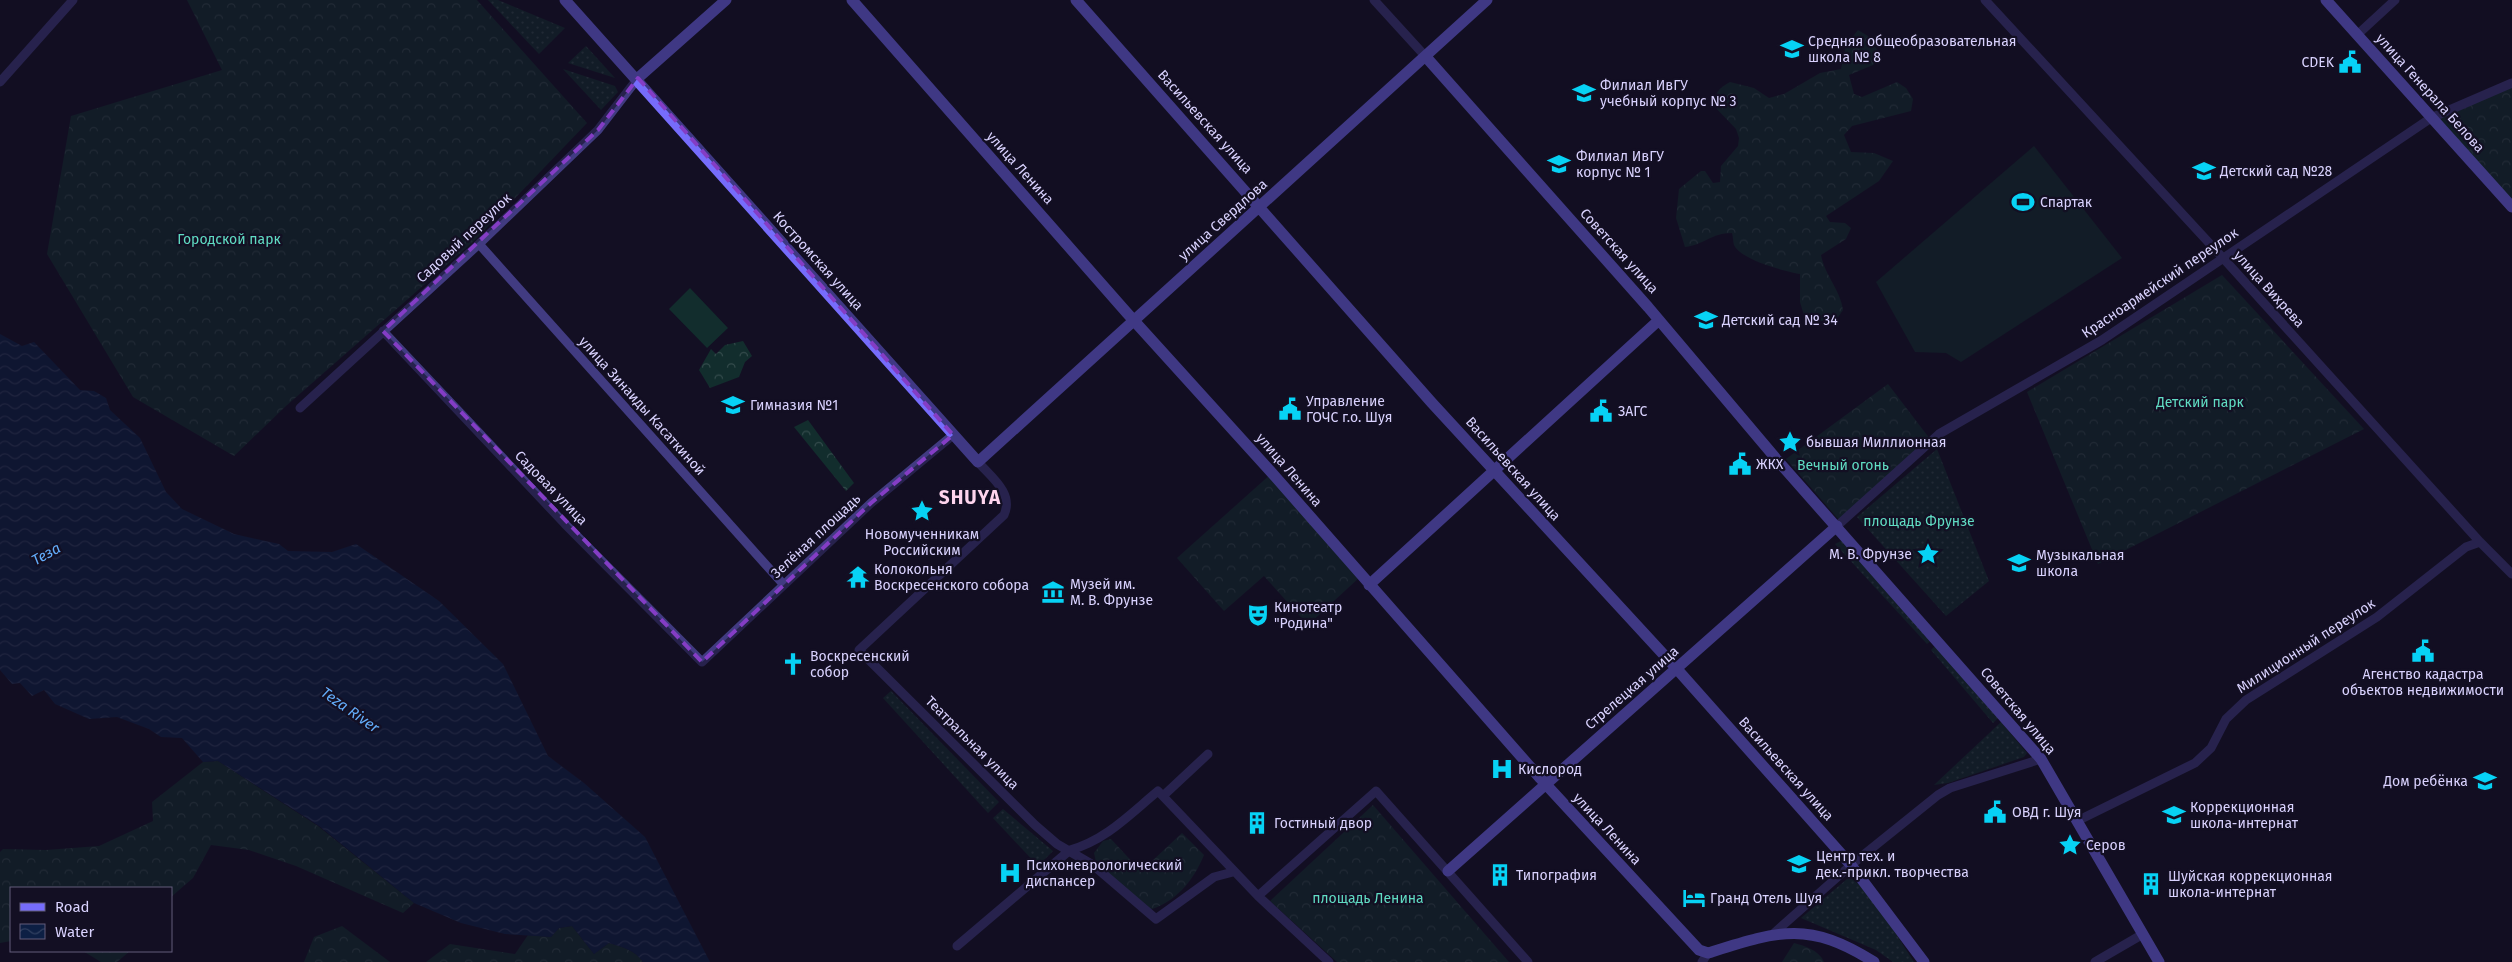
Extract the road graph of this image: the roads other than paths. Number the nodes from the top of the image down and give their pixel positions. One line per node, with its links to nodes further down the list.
1 (72, 0): 14 (street)
2 (565, 0): 13 (street, Костромская улица)
3 (726, 0): 13 (street)
4 (852, 0): 21 (street, улица Ленина)
5 (1076, 0): 17 (street, Васильевская улица)
6 (1374, 0): 12 (street, Советская улица)
7 (1488, 0): 12 (street, улица Свердлова)
8 (1985, 0): 20 (street, улица Вихрева)
9 (2326, 0): 11 (street, улица Генерала Белова)
10 (2395, 0): 11 (street)
11 (2357, 35): 16 (street, улица Генерала Белова)
12 (1426, 57): 17 (street, улица Свердлова); 22 (street, Советская улица)
13 (638, 78): 19 (street, Садовый переулок); 25 (street, Костромская улица)
14 (0, 82)
15 (2512, 83): 16 (street, Красноармейский переулок)
16 (2431, 118): 18 (street, улица Генерала Белова); 20 (street, Красноармейский переулок)
17 (1260, 207): 21 (street, улица Свердлова); 27 (street, Васильевская улица)
18 (2512, 207)
19 (479, 244): 23 (street, Садовый переулок); 31 (street, улица Зинаиды Касаткиной)
20 (2223, 258): 28 (street, Красноармейский переулок); 29 (street, улица Вихрева)
21 (1134, 319): 26 (street, улица Свердлова); 32 (street, улица Ленина)
22 (1659, 320): 27 (street); 28 (street, Советская улица)
23 (383, 331): 24 (street, Садовый переулок); 33 (street, Садовая улица)
24 (300, 408)
25 (953, 435): 26 (street, Костромская улица); 31 (street, Зелёная площадь)
26 (978, 462): 40 (street, Театральная улица)
27 (1494, 472): 32 (street); 34 (street, Васильевская улица)
28 (1837, 526): 34 (street, Стрелецкая улица); 36 (street, Советская улица)
29 (2480, 542): 30 (street, улица Вихрева); 39 (street, Милиционный переулок)
30 (2512, 574)
31 (784, 585): 33 (street, Зелёная площадь)
32 (1369, 585): 37 (street, улица Ленина)
33 (702, 662)
34 (1676, 668): 37 (street, Стрелецкая улица); 41 (street, Васильевская улица)
35 (1208, 754): 38 (street)
36 (2041, 759): 39 (street, Советская улица); 41 (street)
37 (1546, 785): 42 (street, Стрелецкая улица); 48 (street, улица Ленина)
38 (1160, 793): 40 (street); 43 (street)
39 (2077, 821): 46 (street, Советская улица)
40 (1070, 850): 43 (street, Театральная улица); 47 (street)
41 (1851, 864): 45 (street); 52 (street, Васильевская улица)
42 (1448, 871): 44 (street); 50 (street)
43 (1233, 872): 44 (street)
44 (1258, 896): 49 (street)
45 (1773, 934): 48 (street); 51 (street)
46 (2143, 934): 53 (street); 54 (street, Советская улица)
47 (957, 946)
48 (1705, 958)
49 (1329, 962)
50 (1528, 962)
51 (1874, 962)
52 (1924, 962)
53 (2095, 962)
54 (2159, 962)

